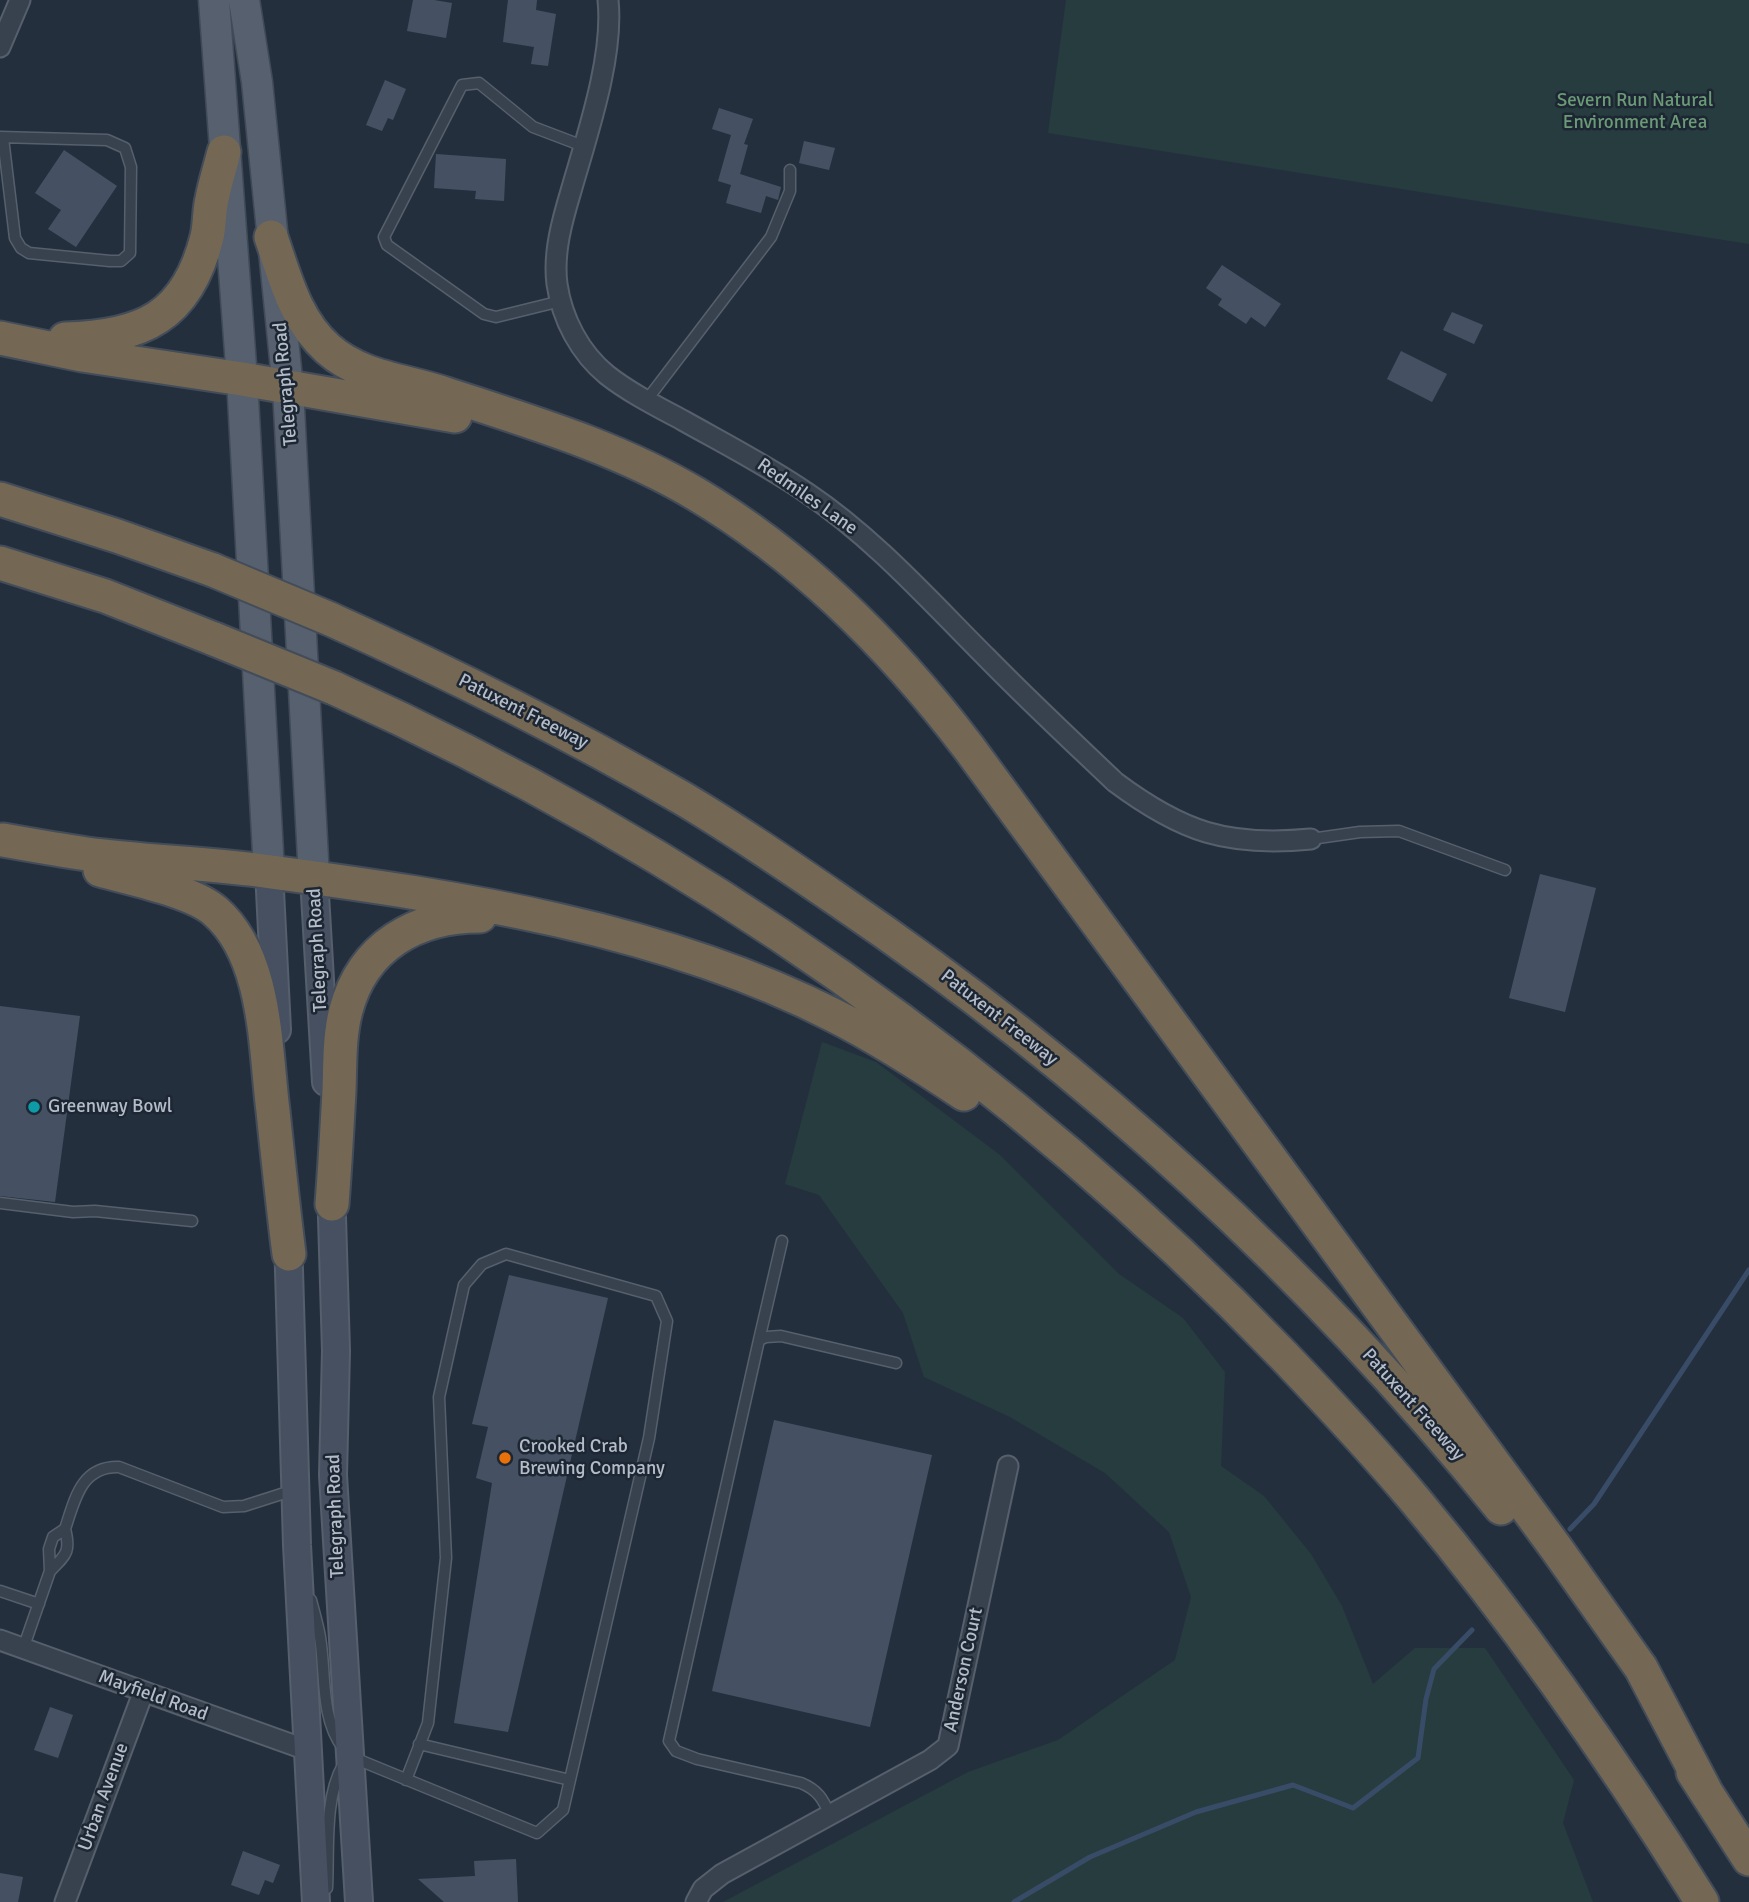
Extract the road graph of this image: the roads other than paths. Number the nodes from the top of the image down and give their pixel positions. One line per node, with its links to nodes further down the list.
1 (20, 0): 5 (street)
2 (214, 0): 8 (main road, Telegraph Road)
3 (244, 0): 10 (main road, Telegraph Road)
4 (608, 0): 7 (street, Redmiles Lane)
5 (0, 47)
6 (1, 138): 6 (lane)
7 (583, 146): 11 (street, Redmiles Lane); 11 (lane)
8 (224, 152): 12 (highway); 13 (main road, Telegraph Road)
9 (790, 170): 15 (lane)
10 (271, 237): 14 (main road, Telegraph Road); 16 (highway)
11 (561, 300): 15 (street, Redmiles Lane)
12 (6, 339): 13 (highway)
13 (242, 379): 14 (highway); 22 (main road, Telegraph Road)
14 (288, 389): 16 (highway); 23 (main road, Telegraph Road)
15 (646, 401): 20 (street, Redmiles Lane)
16 (595, 445): 48 (highway)
17 (0, 499): 48 (highway, Patuxent Freeway, bridge)
18 (0, 563): 30 (highway, bridge)
19 (2, 839): 22 (highway); 29 (highway)
20 (1311, 839): 21 (lane)
21 (1505, 870)
22 (269, 871): 23 (highway); 29 (main road, Telegraph Road)
23 (314, 878): 24 (highway); 26 (main road, Telegraph Road)
24 (554, 920): 26 (highway); 30 (highway)
25 (0, 1203): 27 (lane)
26 (332, 1204): 45 (main road, Telegraph Road)
27 (192, 1221)
28 (782, 1241): 31 (lane)
29 (289, 1254): 34 (main road, Telegraph Road)
30 (1240, 1311): 56 (highway)
31 (759, 1340): 32 (lane); 49 (lane)
32 (896, 1363)
33 (1008, 1466): 49 (street, Anderson Court)
34 (296, 1490): 35 (lane); 36 (main road, Telegraph Road)
35 (65, 1529): 37 (lane); 37 (lane)
36 (297, 1545): 44 (main road, Telegraph Road); 45 (lane)
37 (50, 1571): 39 (lane)
38 (0, 1591): 39 (lane)
39 (39, 1604): 41 (lane)
40 (0, 1640): 41 (street, Mayfield Road)
41 (23, 1648): 42 (street, Mayfield Road)
42 (143, 1693): 44 (street, Mayfield Road); 51 (street, Urban Avenue)
43 (419, 1744): 46 (lane); 47 (lane); 47 (lane)
44 (307, 1750): 52 (main road, Telegraph Road)
45 (349, 1755): 46 (lane); 53 (lane); 54 (main road, Telegraph Road)
46 (406, 1780): 47 (lane)
47 (570, 1780)
48 (1705, 1790): 50 (highway, Patuxent Freeway)
49 (830, 1815): 55 (street, Anderson Court)
50 (1749, 1859)
51 (65, 1902)
52 (316, 1902)
53 (325, 1902)
54 (359, 1902)
55 (696, 1902)
56 (1702, 1902)

